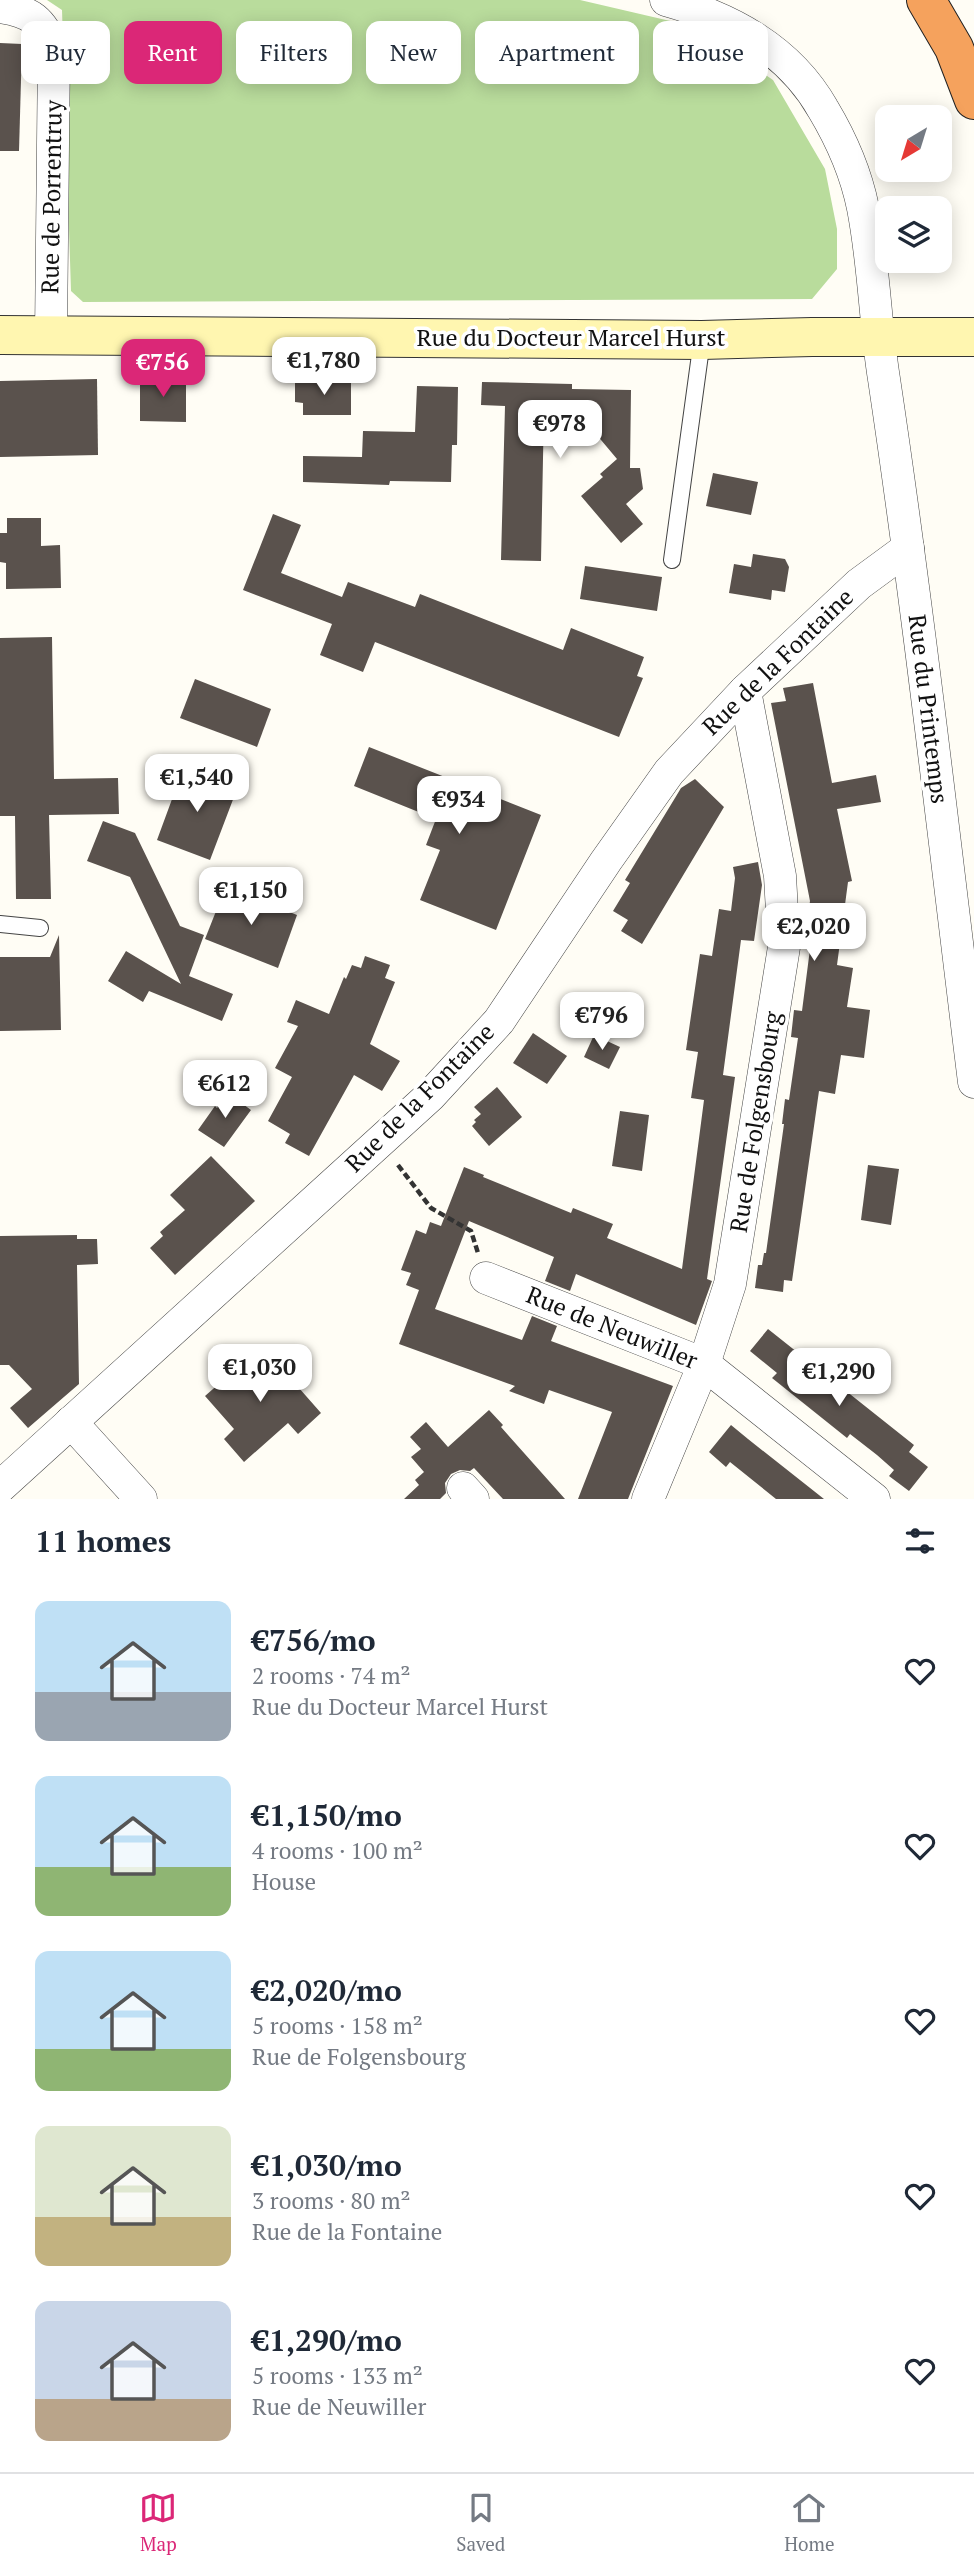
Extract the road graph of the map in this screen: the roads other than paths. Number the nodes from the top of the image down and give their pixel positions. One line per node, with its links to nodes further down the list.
1 (666, 0): 7 (street, Rue du Printemps)
2 (926, 0): 4 (highway)
3 (0, 7): 6 (street, Rue de Porrentruy)
4 (974, 100)
5 (0, 335): 6 (street, Rue du Docteur Marcel Hurst)
6 (51, 335): 9 (street, Rue du Docteur Marcel Hurst)
7 (878, 337): 8 (street, Rue du Docteur Marcel Hurst); 9 (street, Rue du Docteur Marcel Hurst); 10 (street, Rue du Printemps)
8 (956, 337)
9 (702, 340): 11 (lane)
10 (908, 548): 12 (street, Rue de la Fontaine); 15 (street, Rue du Printemps)
11 (672, 560)
12 (745, 691): 17 (street, Rue de Folgensbourg); 18 (street, Rue de la Fontaine)
13 (0, 924): 14 (lane)
14 (40, 928)
15 (974, 1082)
16 (486, 1278): 17 (street, Rue de Neuwiller)
17 (704, 1364): 21 (street, Rue de Folgensbourg); 22 (street, Rue de Neuwiller)
18 (71, 1422): 19 (street, Rue de la Fontaine); 20 (street)
19 (0, 1487)
20 (141, 1499)
21 (648, 1499)
22 (874, 1499)

